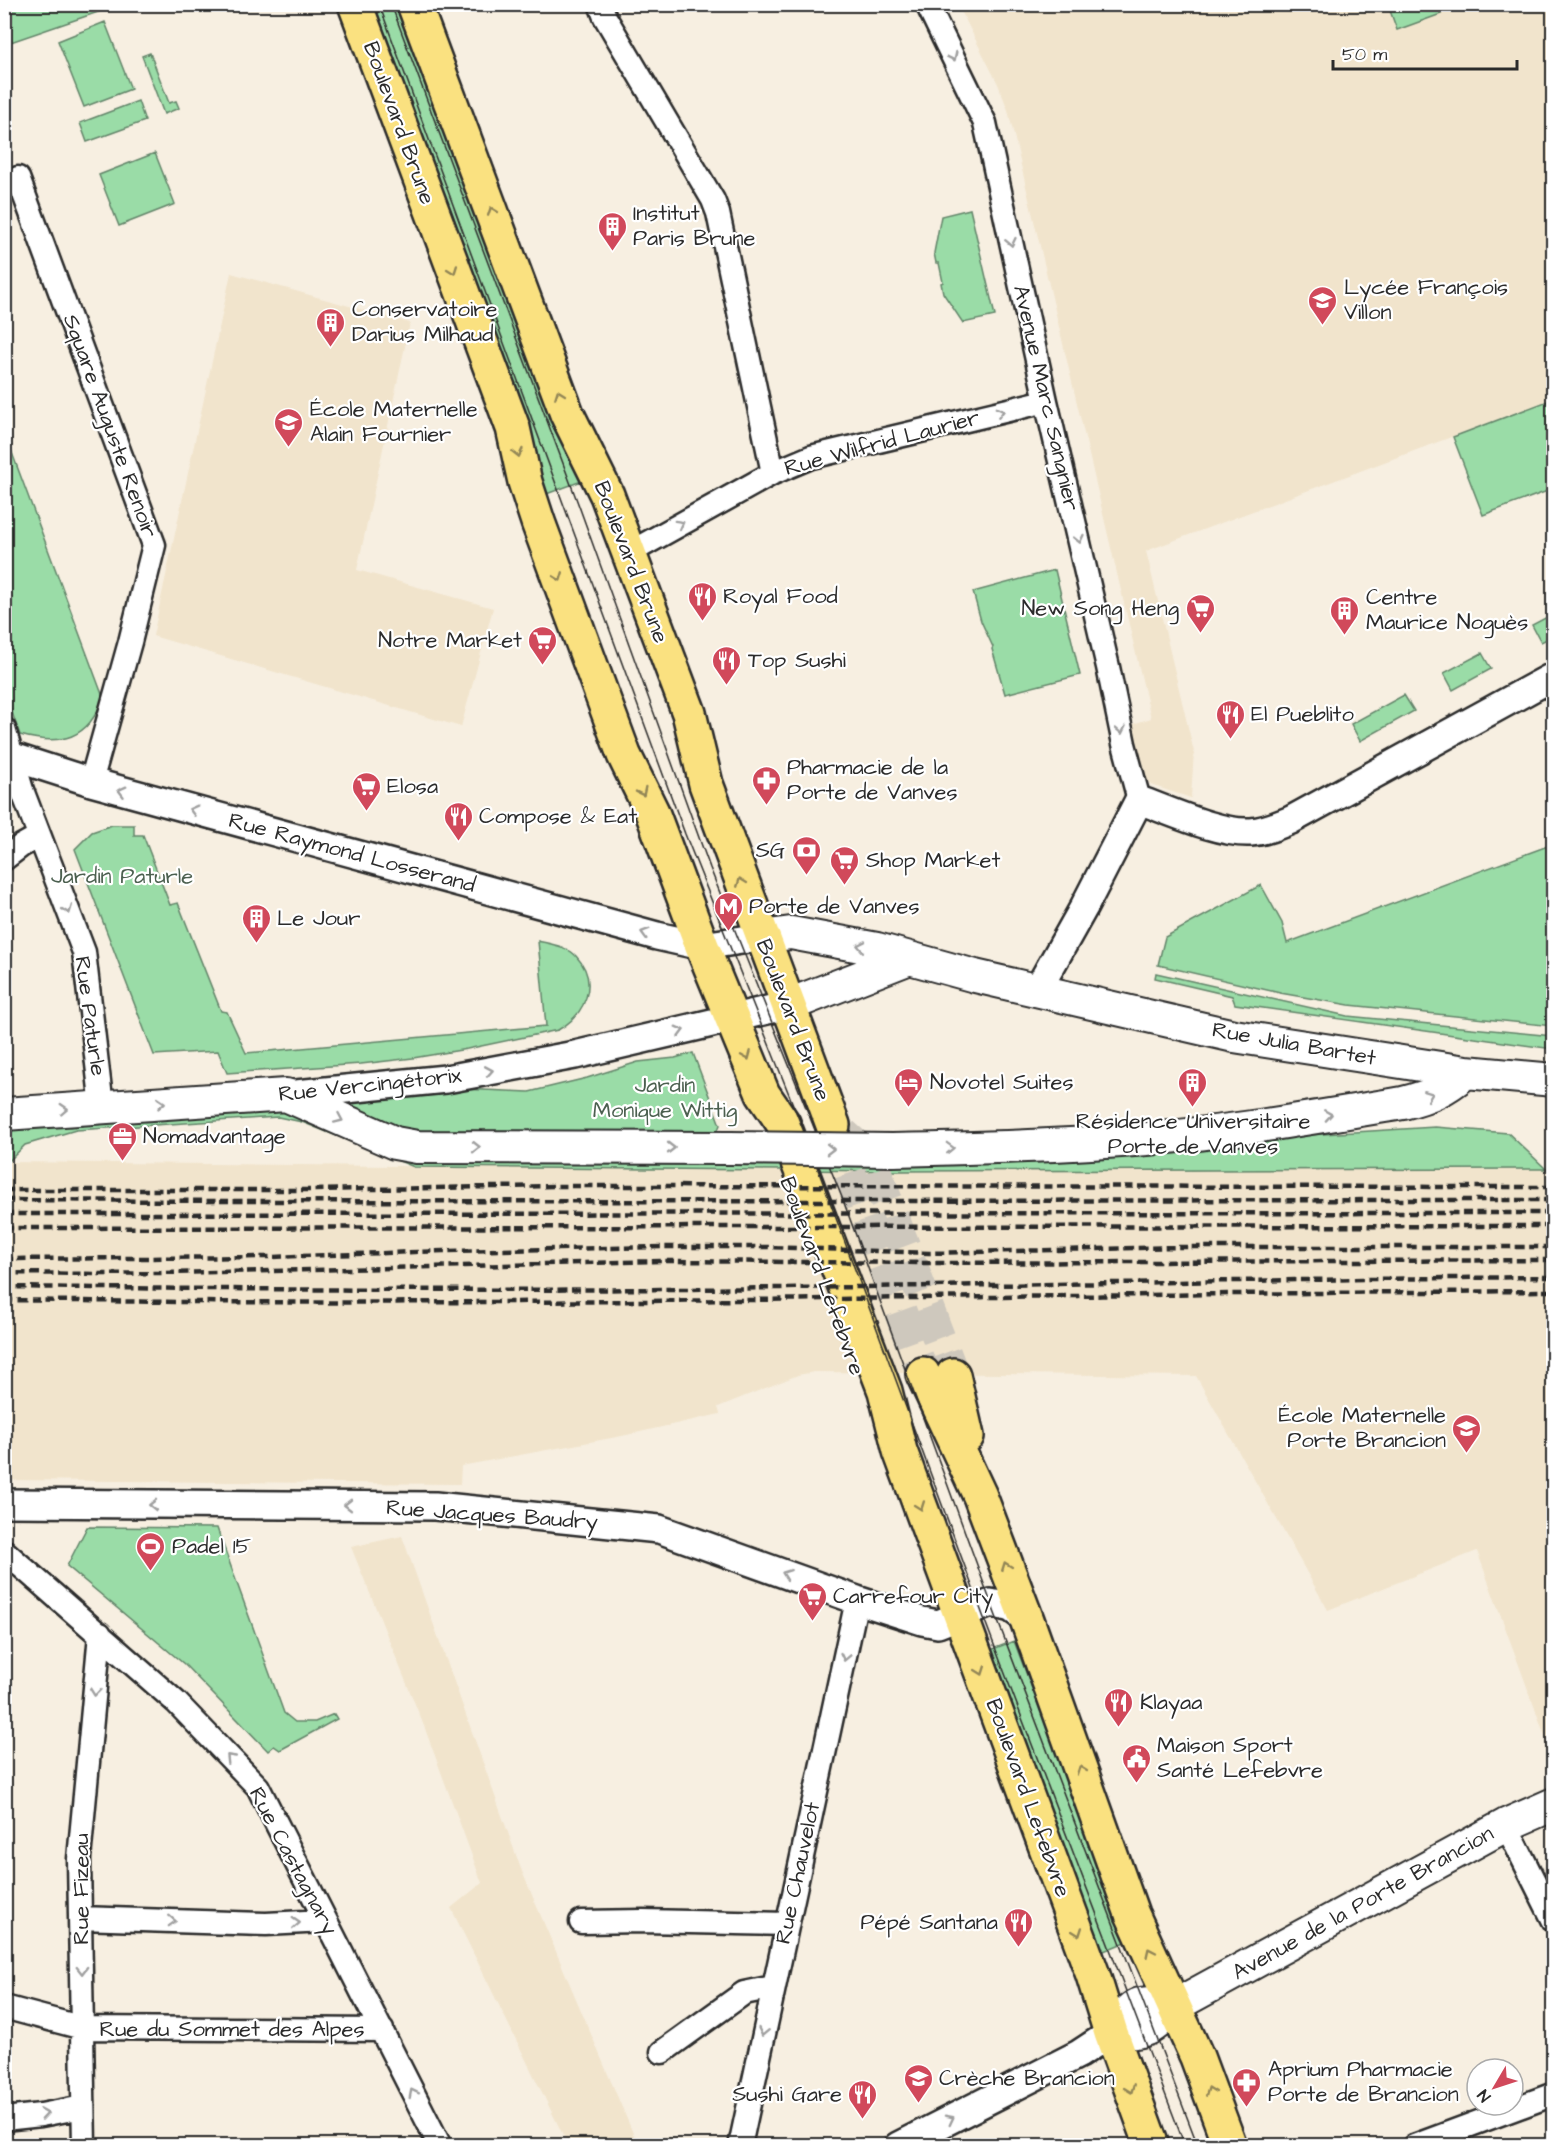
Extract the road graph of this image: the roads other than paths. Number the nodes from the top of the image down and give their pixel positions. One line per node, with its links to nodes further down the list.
1 (355, 4): 17 (main road, Boulevard Brune, one-way to 17)
2 (600, 4): 7 (street)
3 (927, 4): 6 (street, Avenue Marc Sangnier, one-way to 6)
4 (420, 6): 8 (main road, Boulevard Brune, one-way to 4)
5 (18, 178): 12 (street, Square Auguste Renoir)
6 (1046, 401): 7 (street, Rue Wilfrid Laurier, one-way to 6); 13 (street, Avenue Marc Sangnier, one-way to 13)
7 (773, 473): 8 (street, Rue Wilfrid Laurier, one-way to 7)
8 (629, 553): 16 (main road, Boulevard Brune, one-way to 8)
9 (1554, 676): 13 (street)
10 (4, 729): 11 (street, Rue Paturle)
11 (9, 755): 12 (street, Rue Raymond Losserand); 14 (street, Rue Paturle)
12 (91, 782): 17 (street, Rue Raymond Losserand, one-way to 12)
13 (1138, 800): 19 (street)
14 (39, 836): 15 (street); 25 (street, Rue Paturle, one-way to 25)
15 (4, 859)
16 (762, 937): 17 (street); 18 (main road, Rue Julia Bartet, one-way to 16); 20 (main road, Boulevard Brune)
17 (702, 946): 21 (main road, Boulevard Brune)
18 (907, 959): 19 (main road, Rue Julia Bartet); 20 (main road)
19 (1038, 989): 22 (main road, Rue Julia Bartet)
20 (789, 1005): 21 (street, Rue Vercingétorix); 27 (main road, Boulevard Brune)
21 (730, 1017): 24 (street, Rue Vercingétorix, one-way to 21); 32 (main road, Boulevard Lefebvre, one-way to 32)
22 (1466, 1072): 23 (main road, Rue Julia Bartet); 24 (main road, one-way to 22, bridge)
23 (1554, 1080)
24 (286, 1095): 25 (main road, Rue Vercingétorix, one-way to 24)
25 (102, 1107): 26 (main road, Rue Vercingétorix, one-way to 25)
26 (4, 1114)
27 (832, 1125)
28 (938, 1375): 33 (main road, one-way to 28)
29 (4, 1503): 31 (street, Rue Jacques Baudry, one-way to 29)
30 (4, 1551): 34 (street, Rue Castagnary)
31 (857, 1600): 32 (street, Rue Jacques Baudry); 41 (street, Rue Chauvelot, one-way to 41)
32 (961, 1616): 33 (street, Rue Jacques Baudry); 47 (main road, Boulevard Lefebvre, one-way to 47)
33 (1027, 1620): 43 (main road, one-way to 33)
34 (100, 1634): 37 (street, Rue Fizeau, one-way to 37); 38 (street, Rue Castagnary, one-way to 34)
35 (1554, 1804): 36 (main road, Avenue de la Porte Brancion)
36 (1506, 1825): 39 (street); 43 (main road, Avenue de la Porte Brancion)
37 (80, 1918): 38 (street, one-way to 38); 45 (street, Rue Fizeau, one-way to 45)
38 (325, 1921): 46 (street, Rue Castagnary)
39 (1554, 1921)
40 (581, 1922): 41 (street)
41 (787, 1924): 42 (street, Rue Chauvelot)
42 (773, 1987): 48 (street); 54 (street, Rue Chauvelot, one-way to 54)
43 (1174, 2006): 47 (main road, Avenue de la Porte Brancion); 57 (main road, one-way to 43)
44 (4, 2007): 45 (street, Rue du Sommet des Alpes)
45 (83, 2028): 46 (street, Rue du Sommet des Alpes); 50 (street, Rue Fizeau)
46 (382, 2031): 53 (street, Rue Castagnary, one-way to 46)
47 (1111, 2033): 55 (street, one-way to 47); 56 (main road, Boulevard Lefebvre, one-way to 56)
48 (662, 2052)
49 (1554, 2094): 58 (street)
50 (83, 2107): 51 (street, one-way to 50); 52 (street, Rue Fizeau)
51 (4, 2119)
52 (84, 2145)
53 (440, 2145)
54 (740, 2145)
55 (898, 2145)
56 (1152, 2145)
57 (1230, 2145)
58 (1414, 2145)

